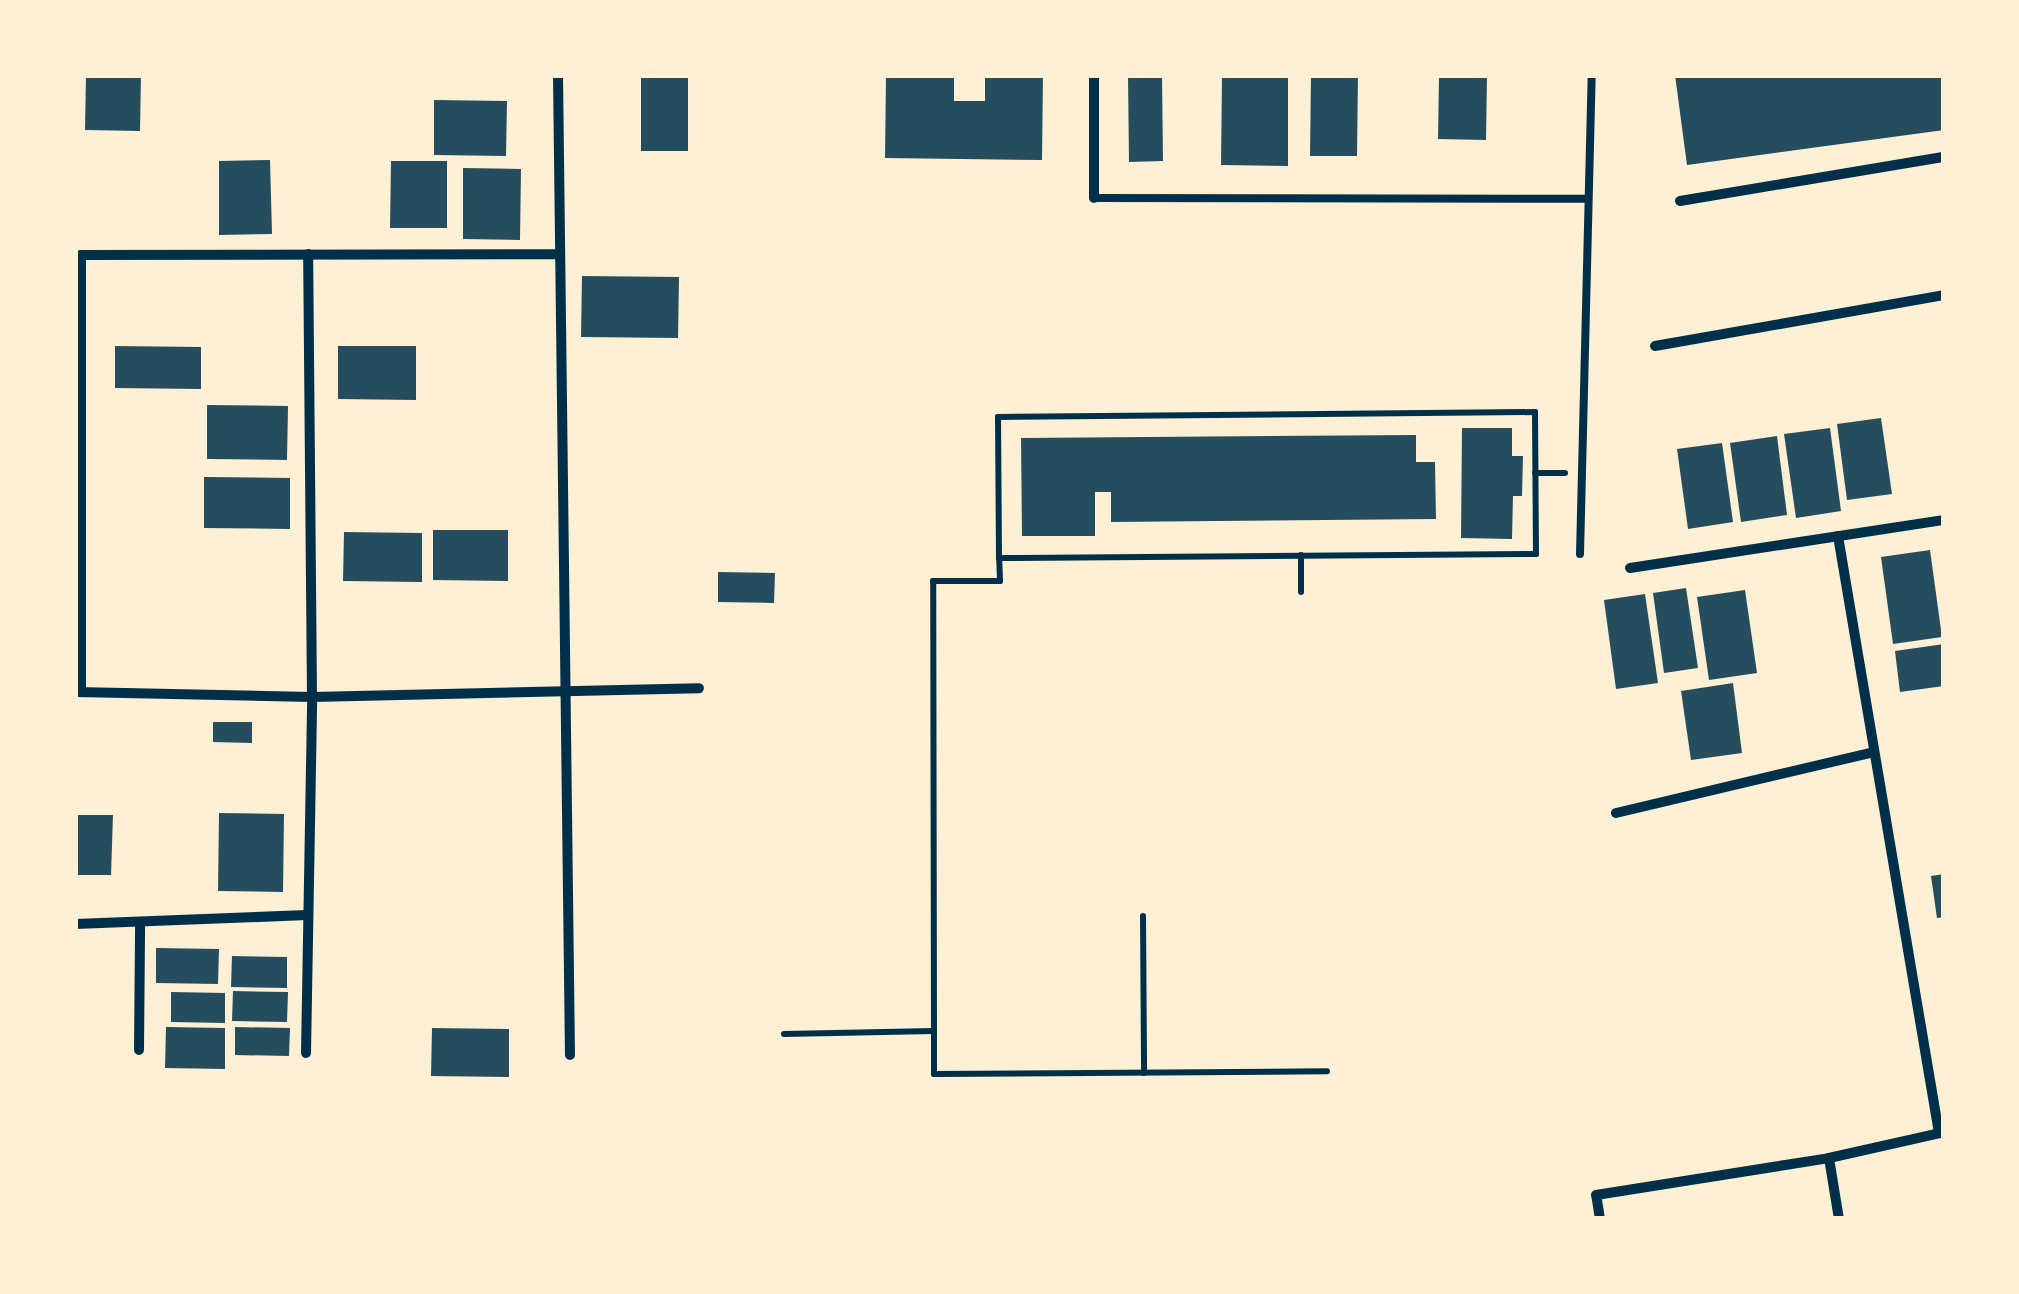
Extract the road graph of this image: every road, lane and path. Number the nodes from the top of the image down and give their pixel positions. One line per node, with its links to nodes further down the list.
1 (558, 75): 9 (street)
2 (1094, 75): 5 (street)
3 (1592, 75): 6 (lane)
4 (1944, 157): 7 (street)
5 (1094, 198): 6 (lane)
6 (1586, 199): 15 (lane)
7 (1680, 201)
8 (308, 254): 9 (street); 12 (street); 23 (street)
9 (558, 254): 22 (street)
10 (1944, 295): 11 (street)
11 (1655, 346)
12 (78, 452): 21 (street)
13 (1944, 520): 14 (street)
14 (1838, 536): 18 (street); 24 (street)
15 (1580, 554)
16 (1301, 556): 17 (path); 17 (path); 19 (path)
17 (999, 558): 30 (path)
18 (1630, 568)
19 (1301, 592)
20 (699, 688): 22 (street)
21 (78, 692): 23 (street)
22 (564, 692): 23 (street); 34 (street)
23 (312, 696): 26 (street)
24 (1874, 752): 25 (street); 37 (street)
25 (1616, 813)
26 (307, 915): 28 (street); 33 (street)
27 (1143, 916): 36 (path)
28 (140, 923): 29 (street); 32 (street)
29 (75, 924)
30 (934, 1031): 31 (path); 36 (path)
31 (784, 1034)
32 (139, 1050)
33 (306, 1053)
34 (570, 1055)
35 (1327, 1071): 36 (path)
36 (1144, 1073)
37 (1942, 1133): 38 (street)
38 (1829, 1158): 39 (street); 40 (street)
39 (1600, 1219)
40 (1839, 1219)

